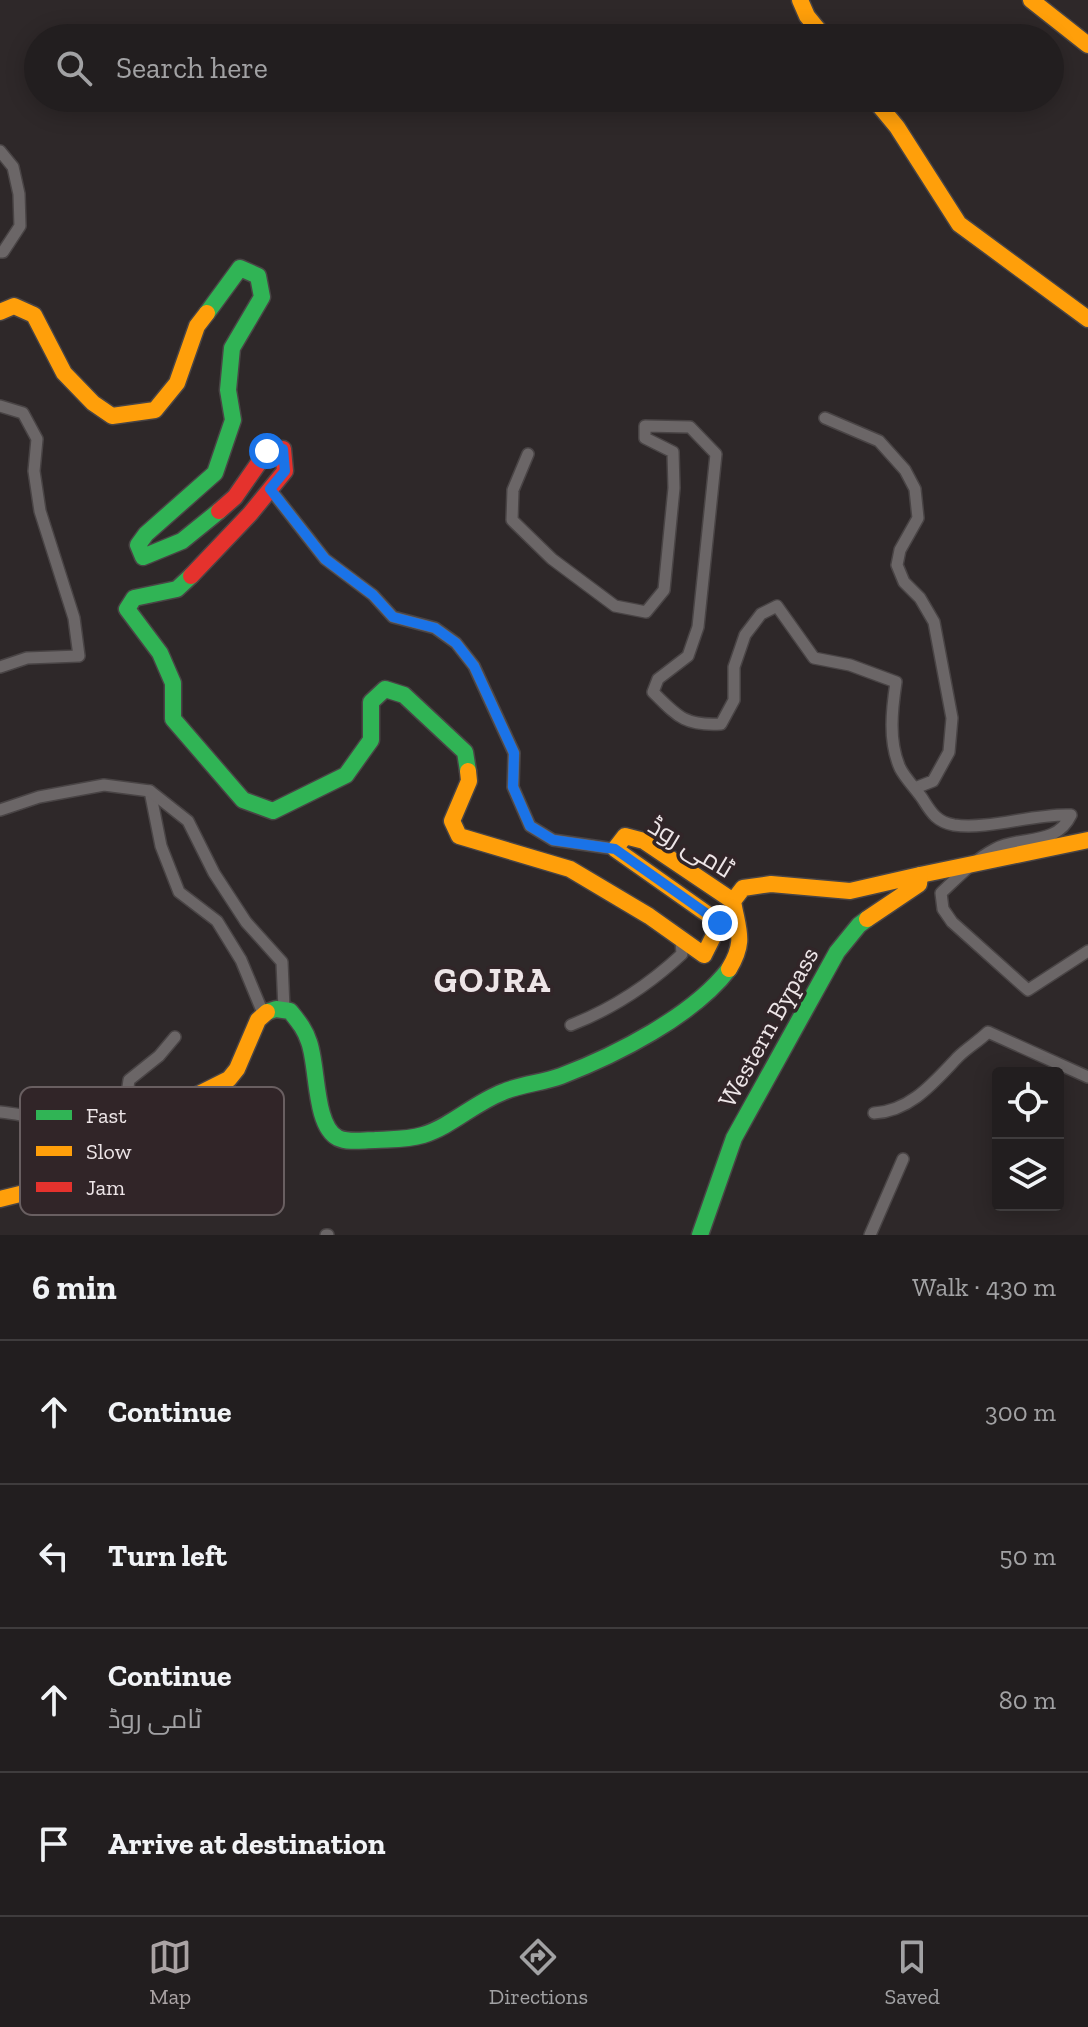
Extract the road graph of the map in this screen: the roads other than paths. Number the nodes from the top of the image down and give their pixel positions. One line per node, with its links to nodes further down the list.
1 (800, 0): 3 (main road)
2 (1031, 0): 4 (main road)
3 (814, 24)
4 (1061, 24)
5 (1064, 26): 6 (main road)
6 (1088, 45)
7 (885, 112): 11 (main road)
8 (0, 151): 9 (street)
9 (0, 252)
10 (0, 312): 15 (main road)
11 (1088, 319)
12 (0, 406): 16 (street)
13 (825, 418): 17 (street)
14 (528, 454): 17 (street)
15 (270, 489): 21 (street); 25 (main road, ٹامی روڈ)
16 (0, 667)
17 (915, 788): 22 (street)
18 (150, 791): 19 (street); 27 (street); 28 (street)
19 (0, 810)
20 (1088, 840): 22 (main road)
21 (615, 849): 24 (main road, ٹامی روڈ); 25 (main road, ٹامی روڈ)
22 (968, 866): 23 (main road); 26 (street)
23 (920, 875): 24 (main road); 40 (main road, Western Bypass)
24 (733, 901): 27 (main road)
25 (681, 940): 29 (street)
26 (1088, 951)
27 (284, 1009): 28 (main road)
28 (263, 1013): 33 (main road)
29 (571, 1025)
30 (175, 1037): 32 (street)
31 (1088, 1077): 35 (street)
32 (128, 1087)
33 (212, 1087)
34 (0, 1112): 36 (street)
35 (874, 1113)
36 (20, 1114)
37 (903, 1159): 41 (street)
38 (20, 1194): 39 (main road)
39 (0, 1199)
40 (700, 1235)
41 (870, 1235)

